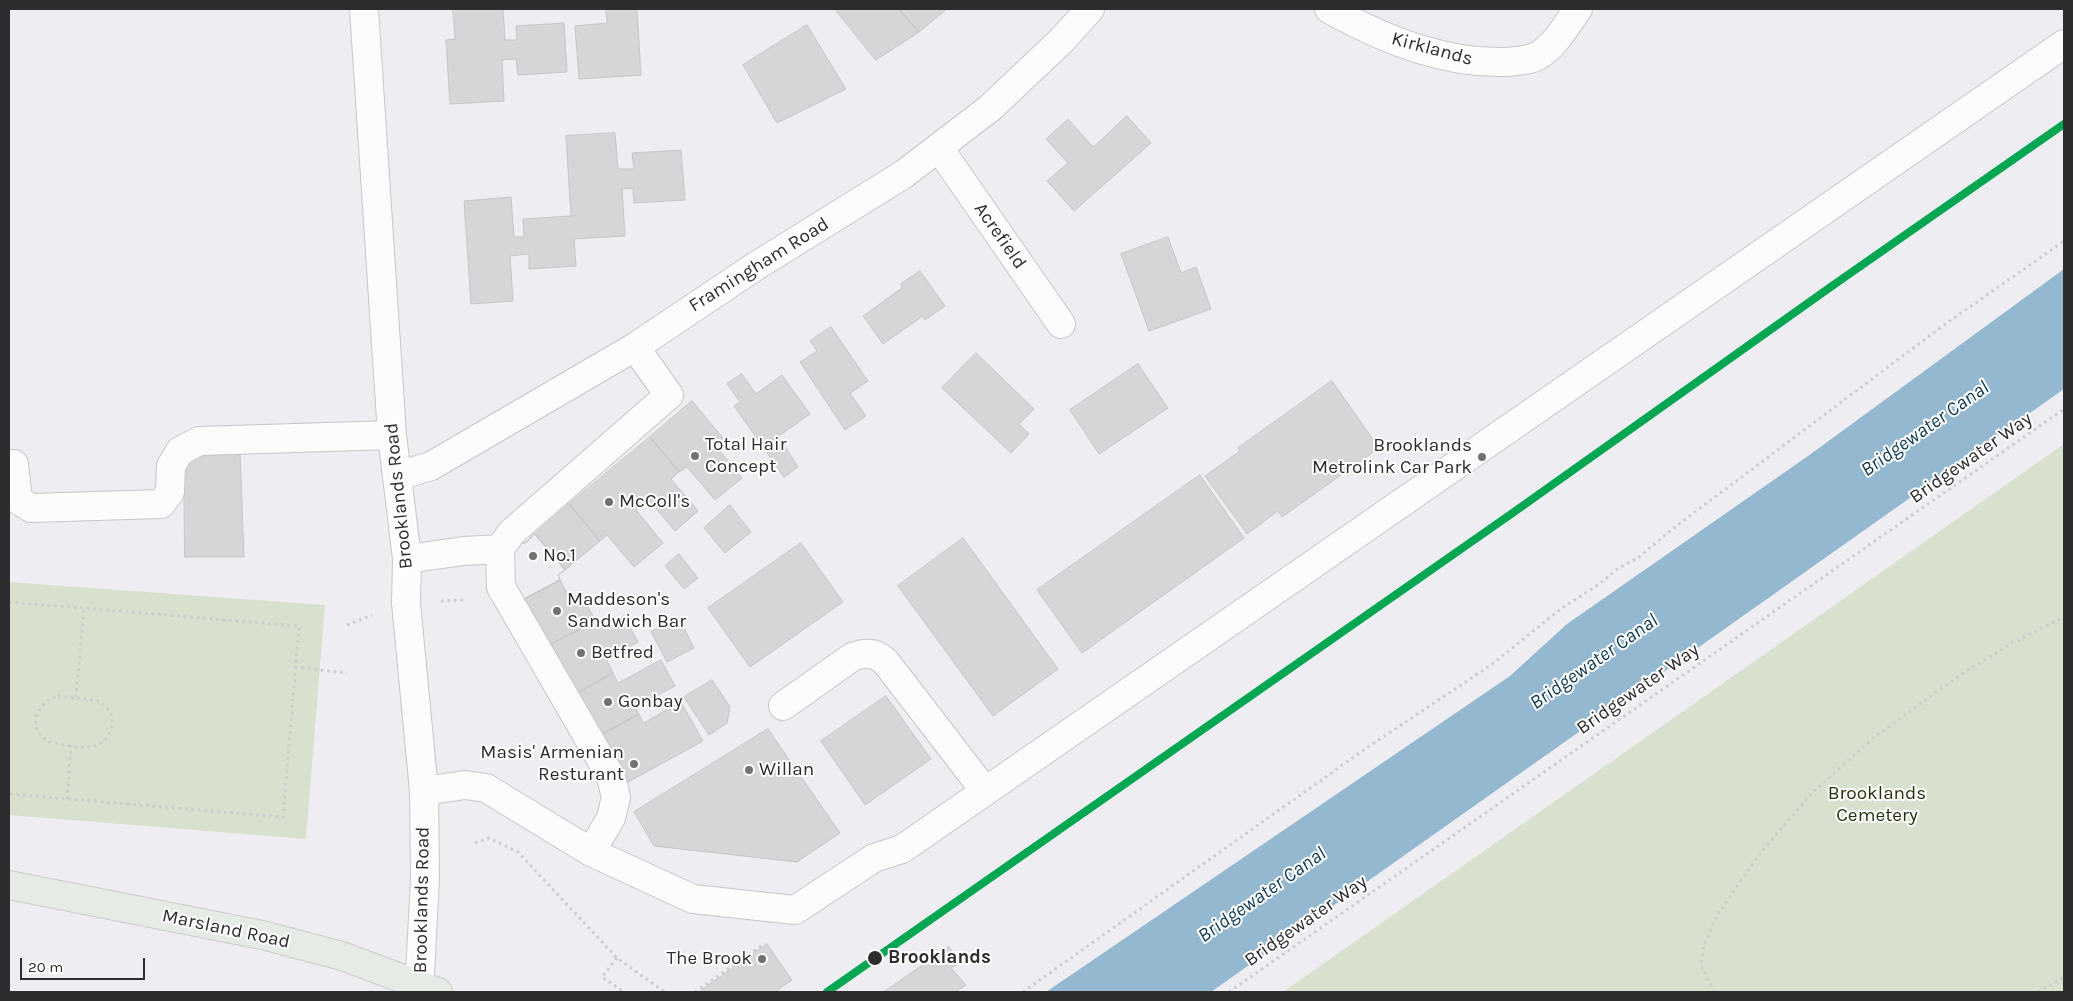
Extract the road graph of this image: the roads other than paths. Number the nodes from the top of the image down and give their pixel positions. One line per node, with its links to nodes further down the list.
1 (364, 9): 9 (street, Brooklands Road)
2 (1090, 9): 6 (street, Framingham Road)
3 (1329, 9): 4 (street, Kirklands)
4 (1578, 9)
5 (2064, 44): 15 (street)
6 (939, 148): 7 (street, Acrefield); 8 (street, Framingham Road)
7 (1061, 324)
8 (635, 347): 11 (street, Framingham Road); 12 (street)
9 (392, 435): 10 (street); 11 (street, Brooklands Road)
10 (14, 464)
11 (398, 476): 13 (street, Brooklands Road)
12 (500, 549): 13 (street); 17 (street)
13 (408, 559): 16 (street, Brooklands Road)
14 (783, 706): 15 (street)
15 (984, 790): 17 (street)
16 (424, 791): 17 (street); 19 (street, Brooklands Road)
17 (591, 852)
18 (9, 885): 19 (main road, Marsland Road)
19 (426, 990)

